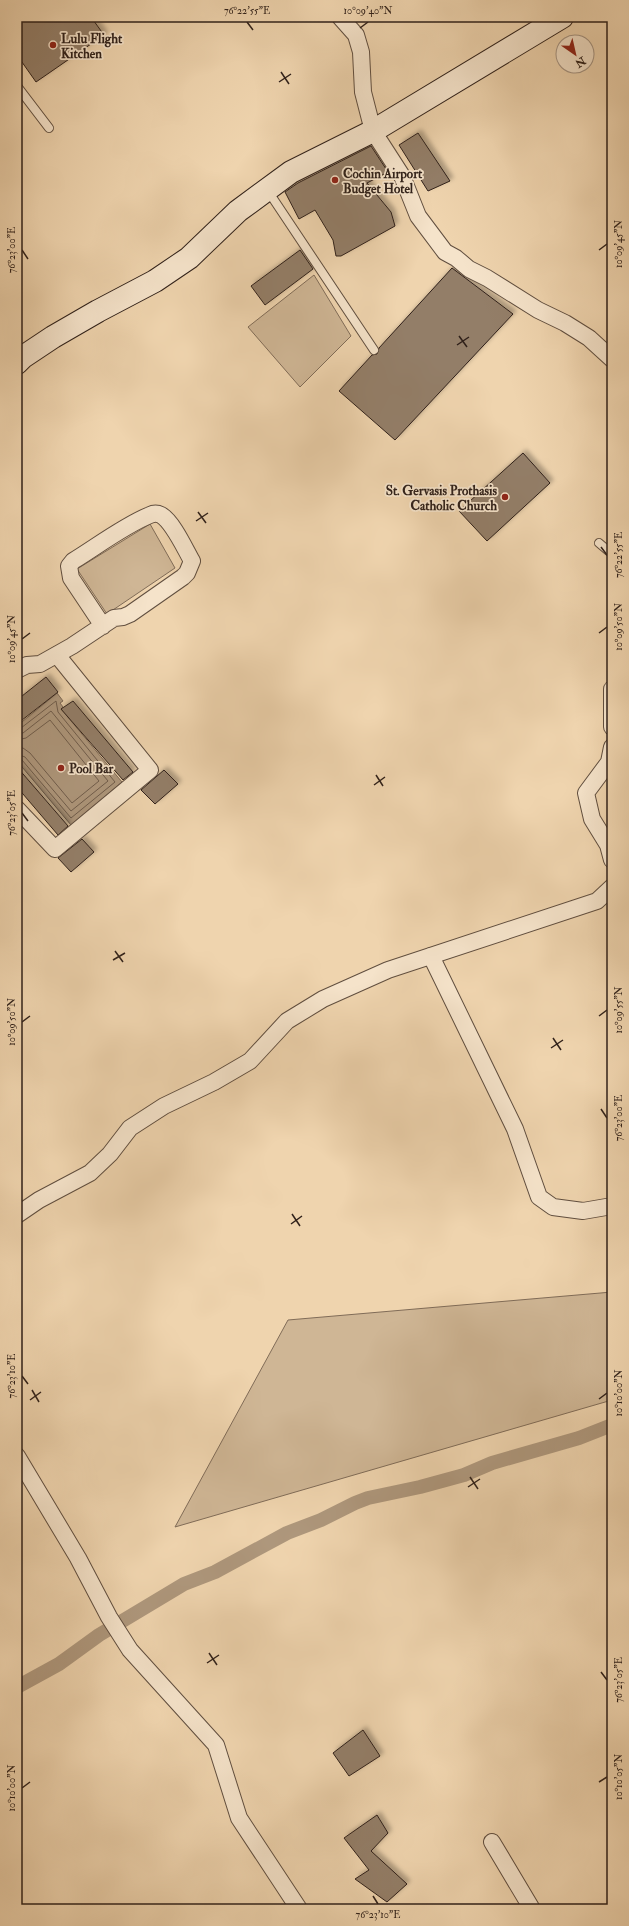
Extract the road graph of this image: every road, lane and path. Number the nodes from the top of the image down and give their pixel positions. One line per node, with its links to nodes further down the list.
1 (340, 17): 5 (street)
2 (562, 17): 5 (main road)
3 (17, 86): 4 (lane)
4 (49, 128)
5 (373, 131): 6 (main road); 8 (street)
6 (268, 190): 7 (lane); 9 (main road)
7 (374, 350)
8 (612, 359)
9 (17, 363)
10 (599, 543): 11 (lane)
11 (612, 554)
12 (102, 626): 12 (street); 13 (street)
13 (57, 655): 14 (street); 18 (street)
14 (17, 670)
15 (612, 689): 16 (street)
16 (612, 727)
17 (612, 748): 19 (street)
18 (17, 809)
19 (612, 860)
20 (612, 887): 21 (street)
21 (431, 956): 22 (street); 23 (street)
22 (612, 1206)
23 (17, 1215)
24 (17, 1456): 26 (street)
25 (492, 1842): 27 (street)
26 (299, 1909)
27 (532, 1909)

